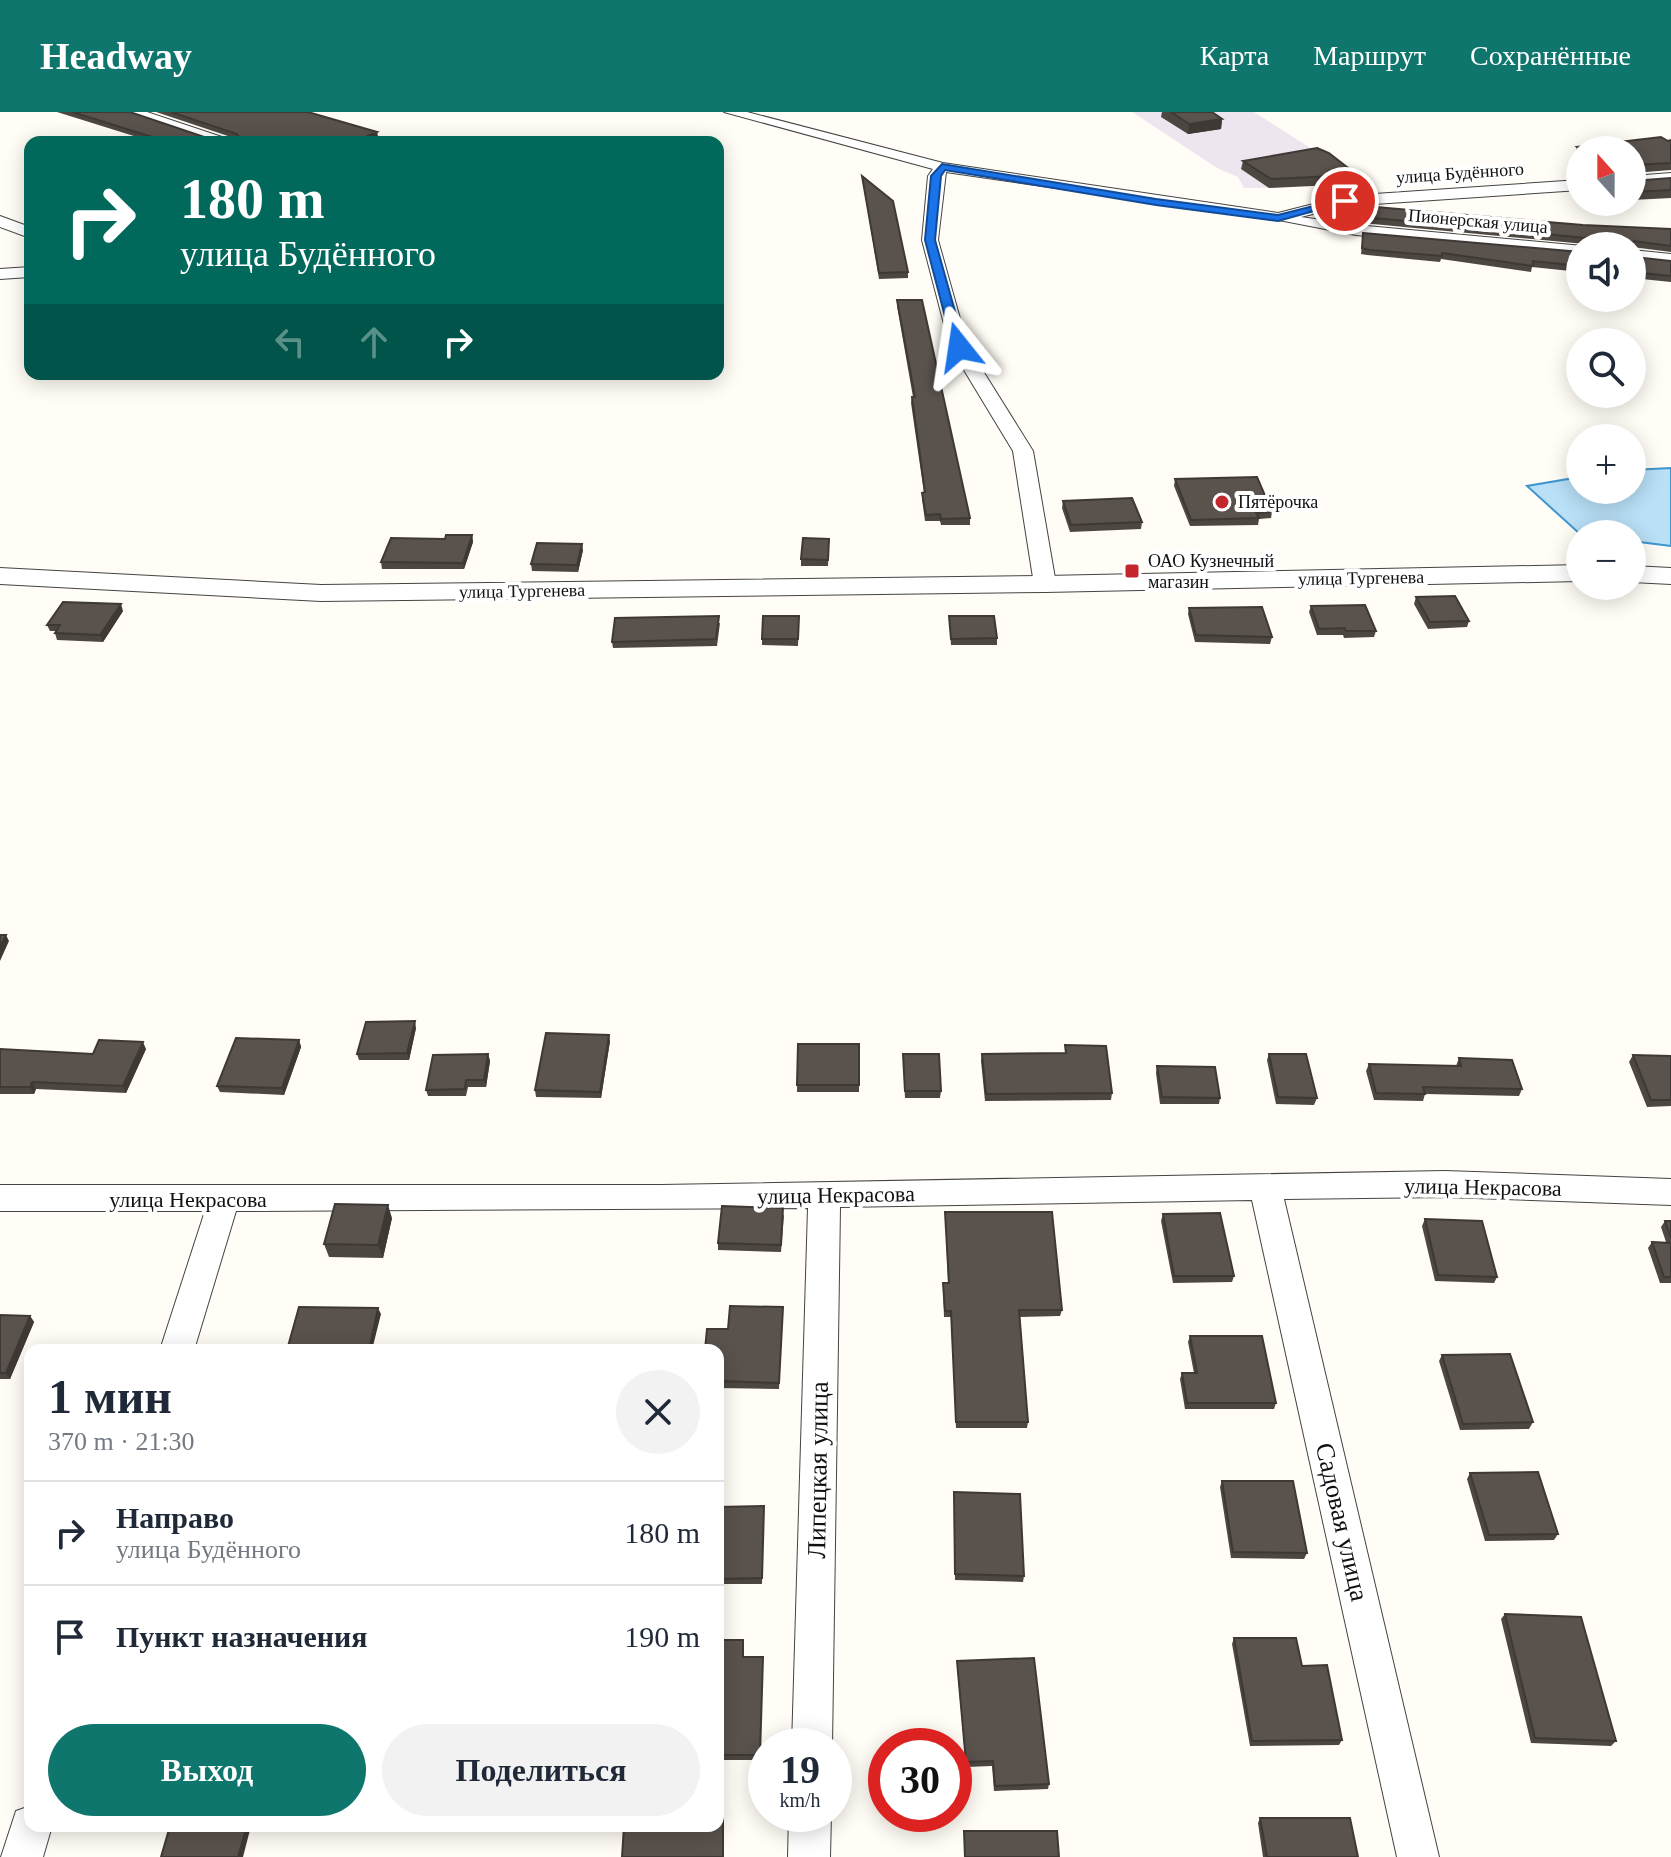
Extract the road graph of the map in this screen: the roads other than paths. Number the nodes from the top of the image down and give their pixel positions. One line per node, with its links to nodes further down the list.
1 (132, 112): 3 (street)
2 (731, 112): 4 (street, улица Будённого)
3 (210, 136)
4 (942, 167): 8 (street, улица Будённого); 20 (street)
5 (1671, 178): 6 (street)
6 (1646, 180)
7 (1566, 186): 8 (street, улица Будённого)
8 (1278, 218): 11 (street, Пионерская улица)
9 (0, 221): 10 (street)
10 (24, 231)
11 (1566, 249)
12 (1646, 256): 13 (street)
13 (1671, 259)
14 (24, 272): 15 (street)
15 (0, 274)
16 (1566, 573): 20 (street, улица Тургенева)
17 (1646, 575): 19 (street)
18 (0, 576): 20 (street, улица Тургенева)
19 (1671, 576)
20 (1045, 584)
21 (1265, 1187): 22 (street, улица Некрасова); 23 (street, улица Некрасова); 32 (street, Садовая улица)
22 (1671, 1192)
23 (824, 1195): 25 (street, улица Некрасова); 27 (street, Липецкая улица)
24 (0, 1198): 25 (street, улица Некрасова)
25 (224, 1199): 26 (street)
26 (179, 1344)
27 (812, 1728)
28 (29, 1832): 30 (street)
29 (810, 1832): 31 (street)
30 (22, 1857)
31 (809, 1857)
32 (1418, 1857)

